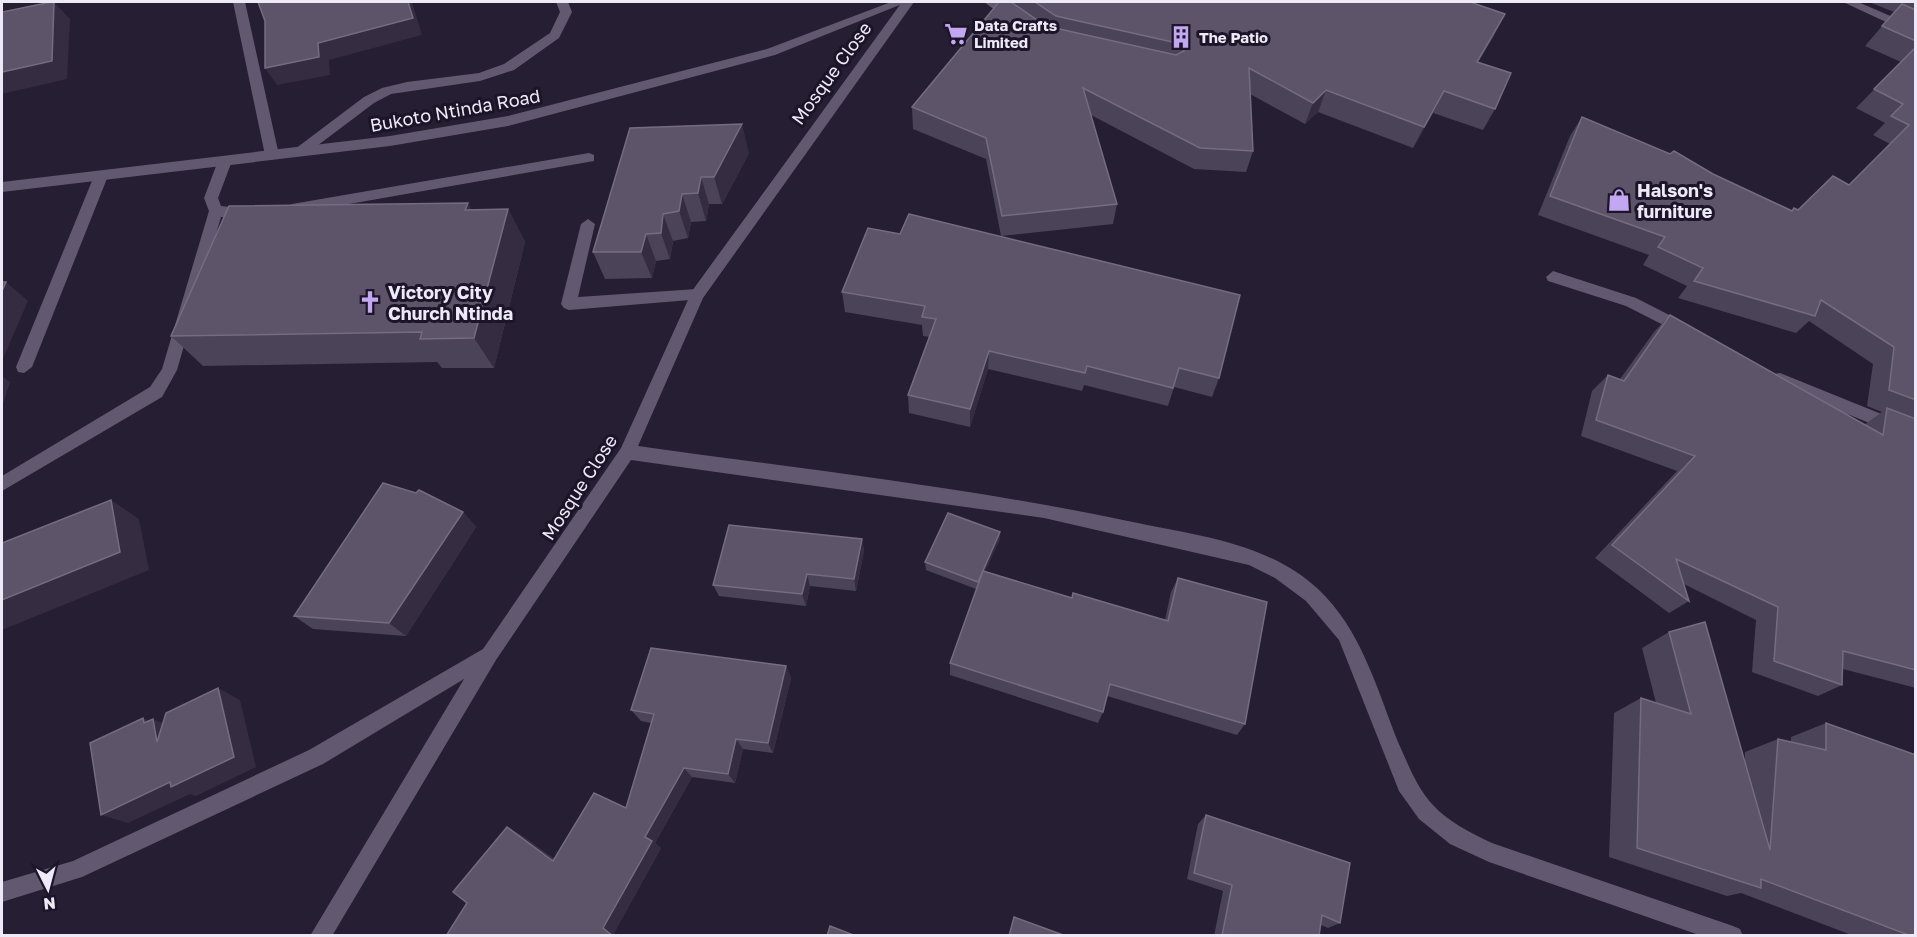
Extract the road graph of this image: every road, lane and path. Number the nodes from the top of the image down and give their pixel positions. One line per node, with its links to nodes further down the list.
1 (238, 2): 10 (street)
2 (562, 2): 9 (street)
3 (901, 2): 9 (street, Bukoto Ntinda Road)
4 (908, 2): 18 (street, Mosque Close)
5 (990, 2): 7 (street)
6 (1849, 2): 8 (street)
7 (1029, 29)
8 (1916, 32)
9 (300, 152): 10 (street, Bukoto Ntinda Road)
10 (272, 155): 12 (street, Bukoto Ntinda Road)
11 (589, 158): 15 (street)
12 (225, 161): 13 (street, Bukoto Ntinda Road); 15 (street)
13 (101, 176): 14 (street, Bukoto Ntinda Road); 20 (street)
14 (2, 187)
15 (216, 212): 24 (street)
16 (588, 224): 18 (street)
17 (1553, 277): 19 (street)
18 (697, 295): 23 (street, Mosque Close)
19 (1695, 335)
20 (24, 367)
21 (1770, 374): 22 (street)
22 (1916, 435)
23 (627, 452): 25 (street, Mosque Close); 28 (street)
24 (2, 484)
25 (490, 654): 26 (street); 27 (street, Mosque Close)
26 (2, 892)
27 (321, 936)
28 (1733, 936)

